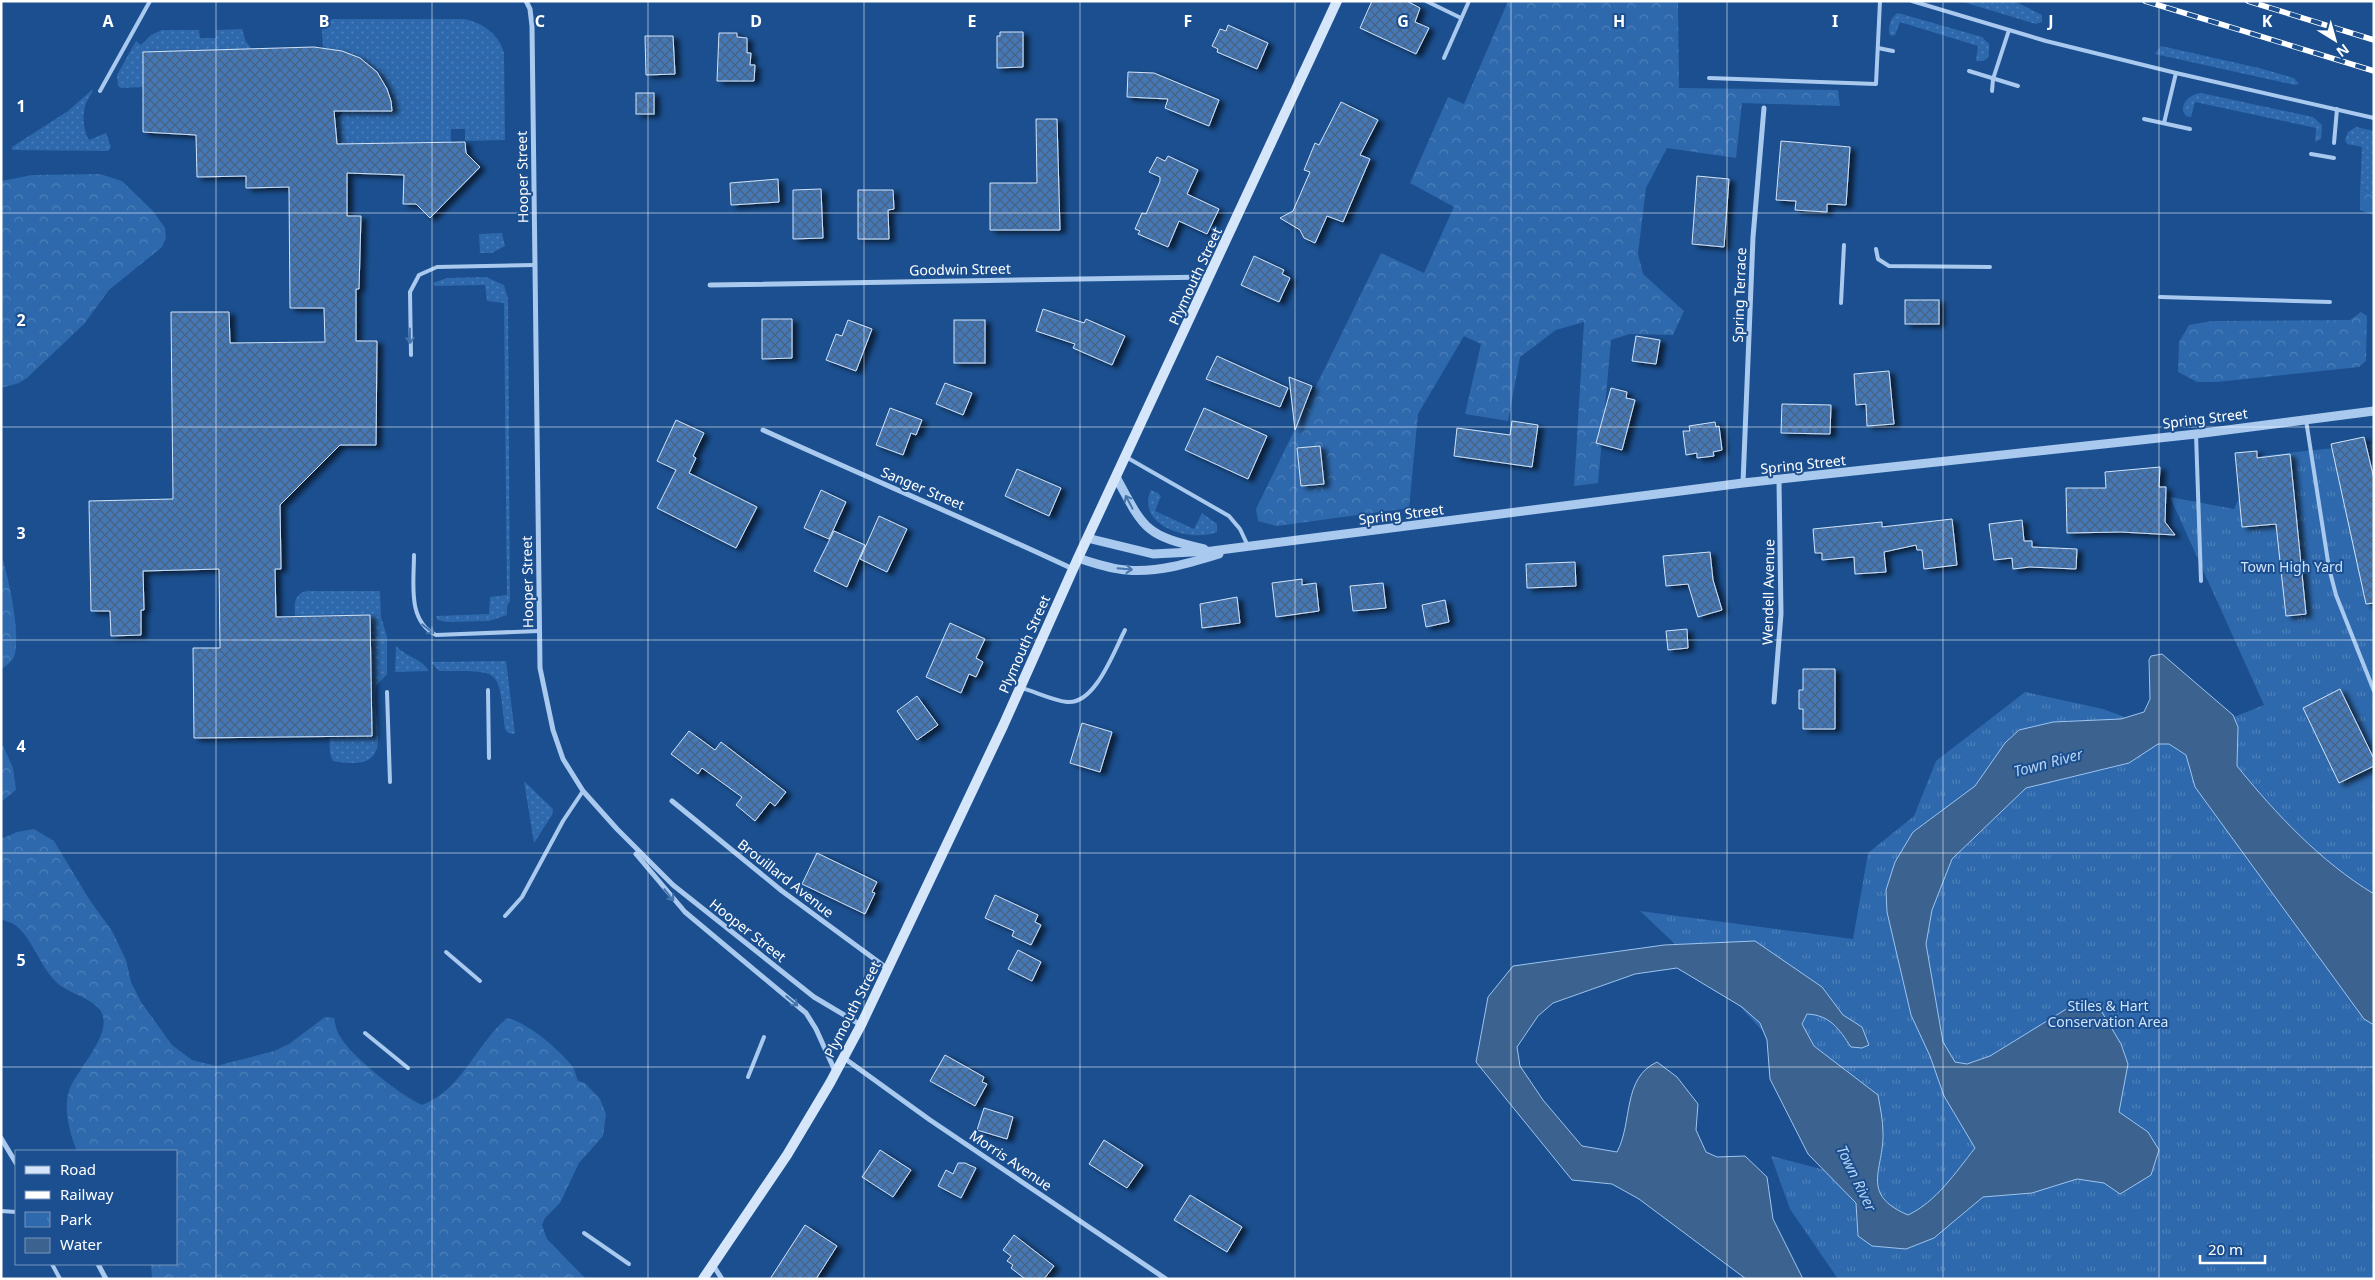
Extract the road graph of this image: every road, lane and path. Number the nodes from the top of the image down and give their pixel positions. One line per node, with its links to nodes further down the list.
1 (150, 1): 18 (lane)
2 (526, 1): 31 (street, Hooper Street)
3 (1337, 1): 33 (main road, Plymouth Street)
4 (1426, 1): 8 (lane)
5 (1469, 1): 8 (lane)
6 (1880, 1): 10 (lane)
7 (1912, 1): 9 (lane)
8 (1461, 18): 12 (lane)
9 (2009, 30): 14 (lane); 16 (lane)
10 (1878, 48): 11 (lane); 15 (lane)
11 (1892, 51)
12 (1444, 58)
13 (1969, 71): 16 (lane)
14 (2176, 73): 21 (lane); 24 (lane)
15 (1708, 78)
16 (1993, 79): 17 (lane); 19 (lane)
17 (2018, 86)
18 (100, 91)
19 (1992, 91)
20 (1764, 108): 46 (street, Spring Terrace)
21 (2337, 108): 22 (lane); 26 (lane)
22 (2374, 118)
23 (2144, 119): 24 (lane)
24 (2164, 124): 25 (lane)
25 (2190, 129)
26 (2334, 143)
27 (2311, 154): 28 (lane)
28 (2334, 158)
29 (1844, 245): 36 (lane)
30 (1876, 249): 32 (lane)
31 (534, 265): 38 (lane, one-way to 38); 56 (street, Hooper Street)
32 (1990, 267)
33 (1210, 277): 34 (street, Goodwin Street); 43 (main road, Plymouth Street)
34 (710, 285)
35 (2160, 297): 37 (lane)
36 (1841, 302)
37 (2330, 302)
38 (411, 355)
39 (2374, 411): 40 (street, Spring Street)
40 (2306, 420): 42 (street, Spring Street); 59 (lane)
41 (764, 430): 53 (street, Sanger Street)
42 (2196, 434): 45 (street, Spring Street); 54 (lane)
43 (1126, 456): 44 (main road, Plymouth Street); 48 (lane)
44 (1116, 477): 47 (main road, Plymouth Street); 50 (street, one-way to 44)
45 (1779, 481): 46 (street, Spring Street); 61 (street, Wendell Avenue)
46 (1743, 483): 48 (street, Spring Street)
47 (1087, 538): 50 (street, Spring Street); 52 (main road, Plymouth Street)
48 (1248, 547): 49 (street, Spring Street)
49 (1236, 549): 50 (street, Spring Street); 52 (street, Spring Street, one-way to 49)
50 (1212, 551)
51 (414, 556): 56 (lane, one-way to 56)
52 (1078, 558): 53 (main road, Plymouth Street)
53 (1073, 569): 57 (main road, Plymouth Street)
54 (2201, 581)
55 (1125, 630): 57 (lane)
56 (539, 631): 64 (street, Hooper Street)
57 (1020, 687): 69 (main road, Plymouth Street)
58 (488, 690): 62 (lane)
59 (2374, 691)
60 (387, 692): 63 (lane)
61 (1774, 702)
62 (489, 758)
63 (390, 782)
64 (583, 791): 66 (street, Hooper Street); 67 (lane)
65 (672, 801): 69 (street, Brouillard Avenue)
66 (617, 830): 71 (street, Hooper Street); 76 (street, one-way to 76)
67 (505, 916)
68 (446, 952): 70 (lane)
69 (888, 970): 71 (main road, Plymouth Street)
70 (480, 981)
71 (861, 1025): 74 (main road, Plymouth Street)
72 (365, 1033): 75 (lane)
73 (764, 1037): 77 (lane)
74 (844, 1058): 76 (main road, Plymouth Street); 91 (street, Morris Avenue)
75 (408, 1068)
76 (836, 1073): 86 (main road, Plymouth Street)
77 (748, 1077)
78 (1, 1138): 79 (street)
79 (15, 1161)
80 (1, 1211): 81 (lane)
81 (15, 1212)
82 (584, 1233): 83 (lane)
83 (629, 1264)
84 (53, 1265): 87 (lane)
85 (99, 1265): 88 (street)
86 (713, 1265): 89 (main road, Plymouth Street); 90 (street)
87 (60, 1279)
88 (106, 1279)
89 (703, 1279)
90 (722, 1279)
91 (1166, 1279)

